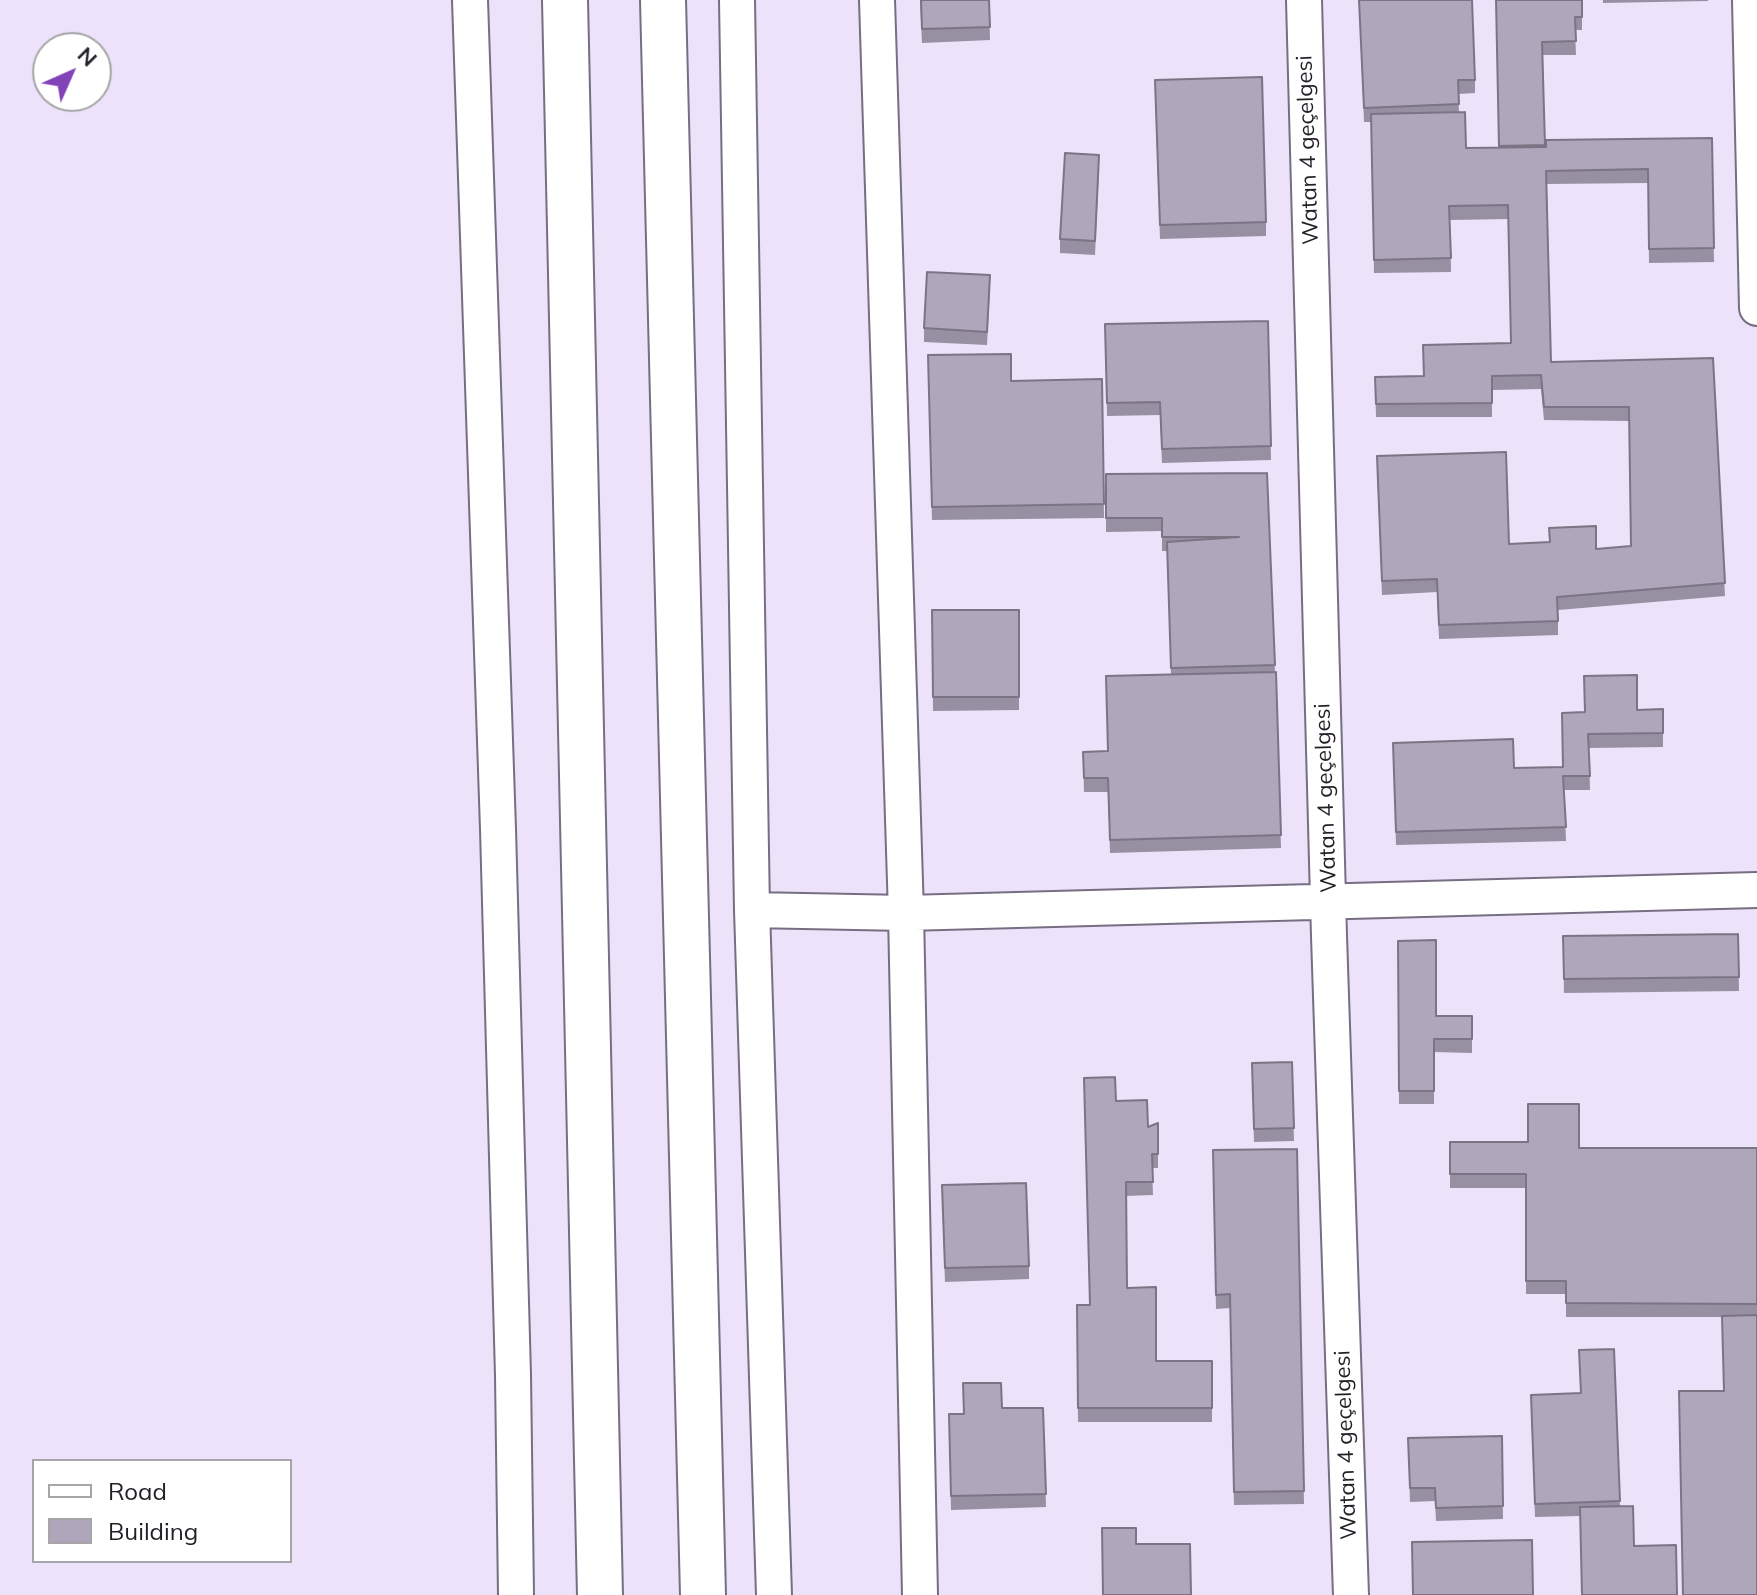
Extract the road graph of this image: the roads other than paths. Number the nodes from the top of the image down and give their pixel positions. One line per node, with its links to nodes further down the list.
1 (470, 0): 13 (street)
2 (565, 0): 14 (main road)
3 (663, 0): 15 (main road)
4 (737, 0): 11 (street)
5 (877, 0): 12 (street)
6 (1304, 0): 10 (street, Watan 4 geçelgesi)
7 (1750, 0): 8 (street)
8 (1757, 308)
9 (1757, 890): 10 (street)
10 (1329, 900): 12 (street); 18 (street, Watan 4 geçelgesi)
11 (752, 910): 12 (street); 16 (street)
12 (906, 913): 17 (street)
13 (516, 1595)
14 (600, 1595)
15 (703, 1595)
16 (774, 1595)
17 (920, 1595)
18 (1351, 1595)

